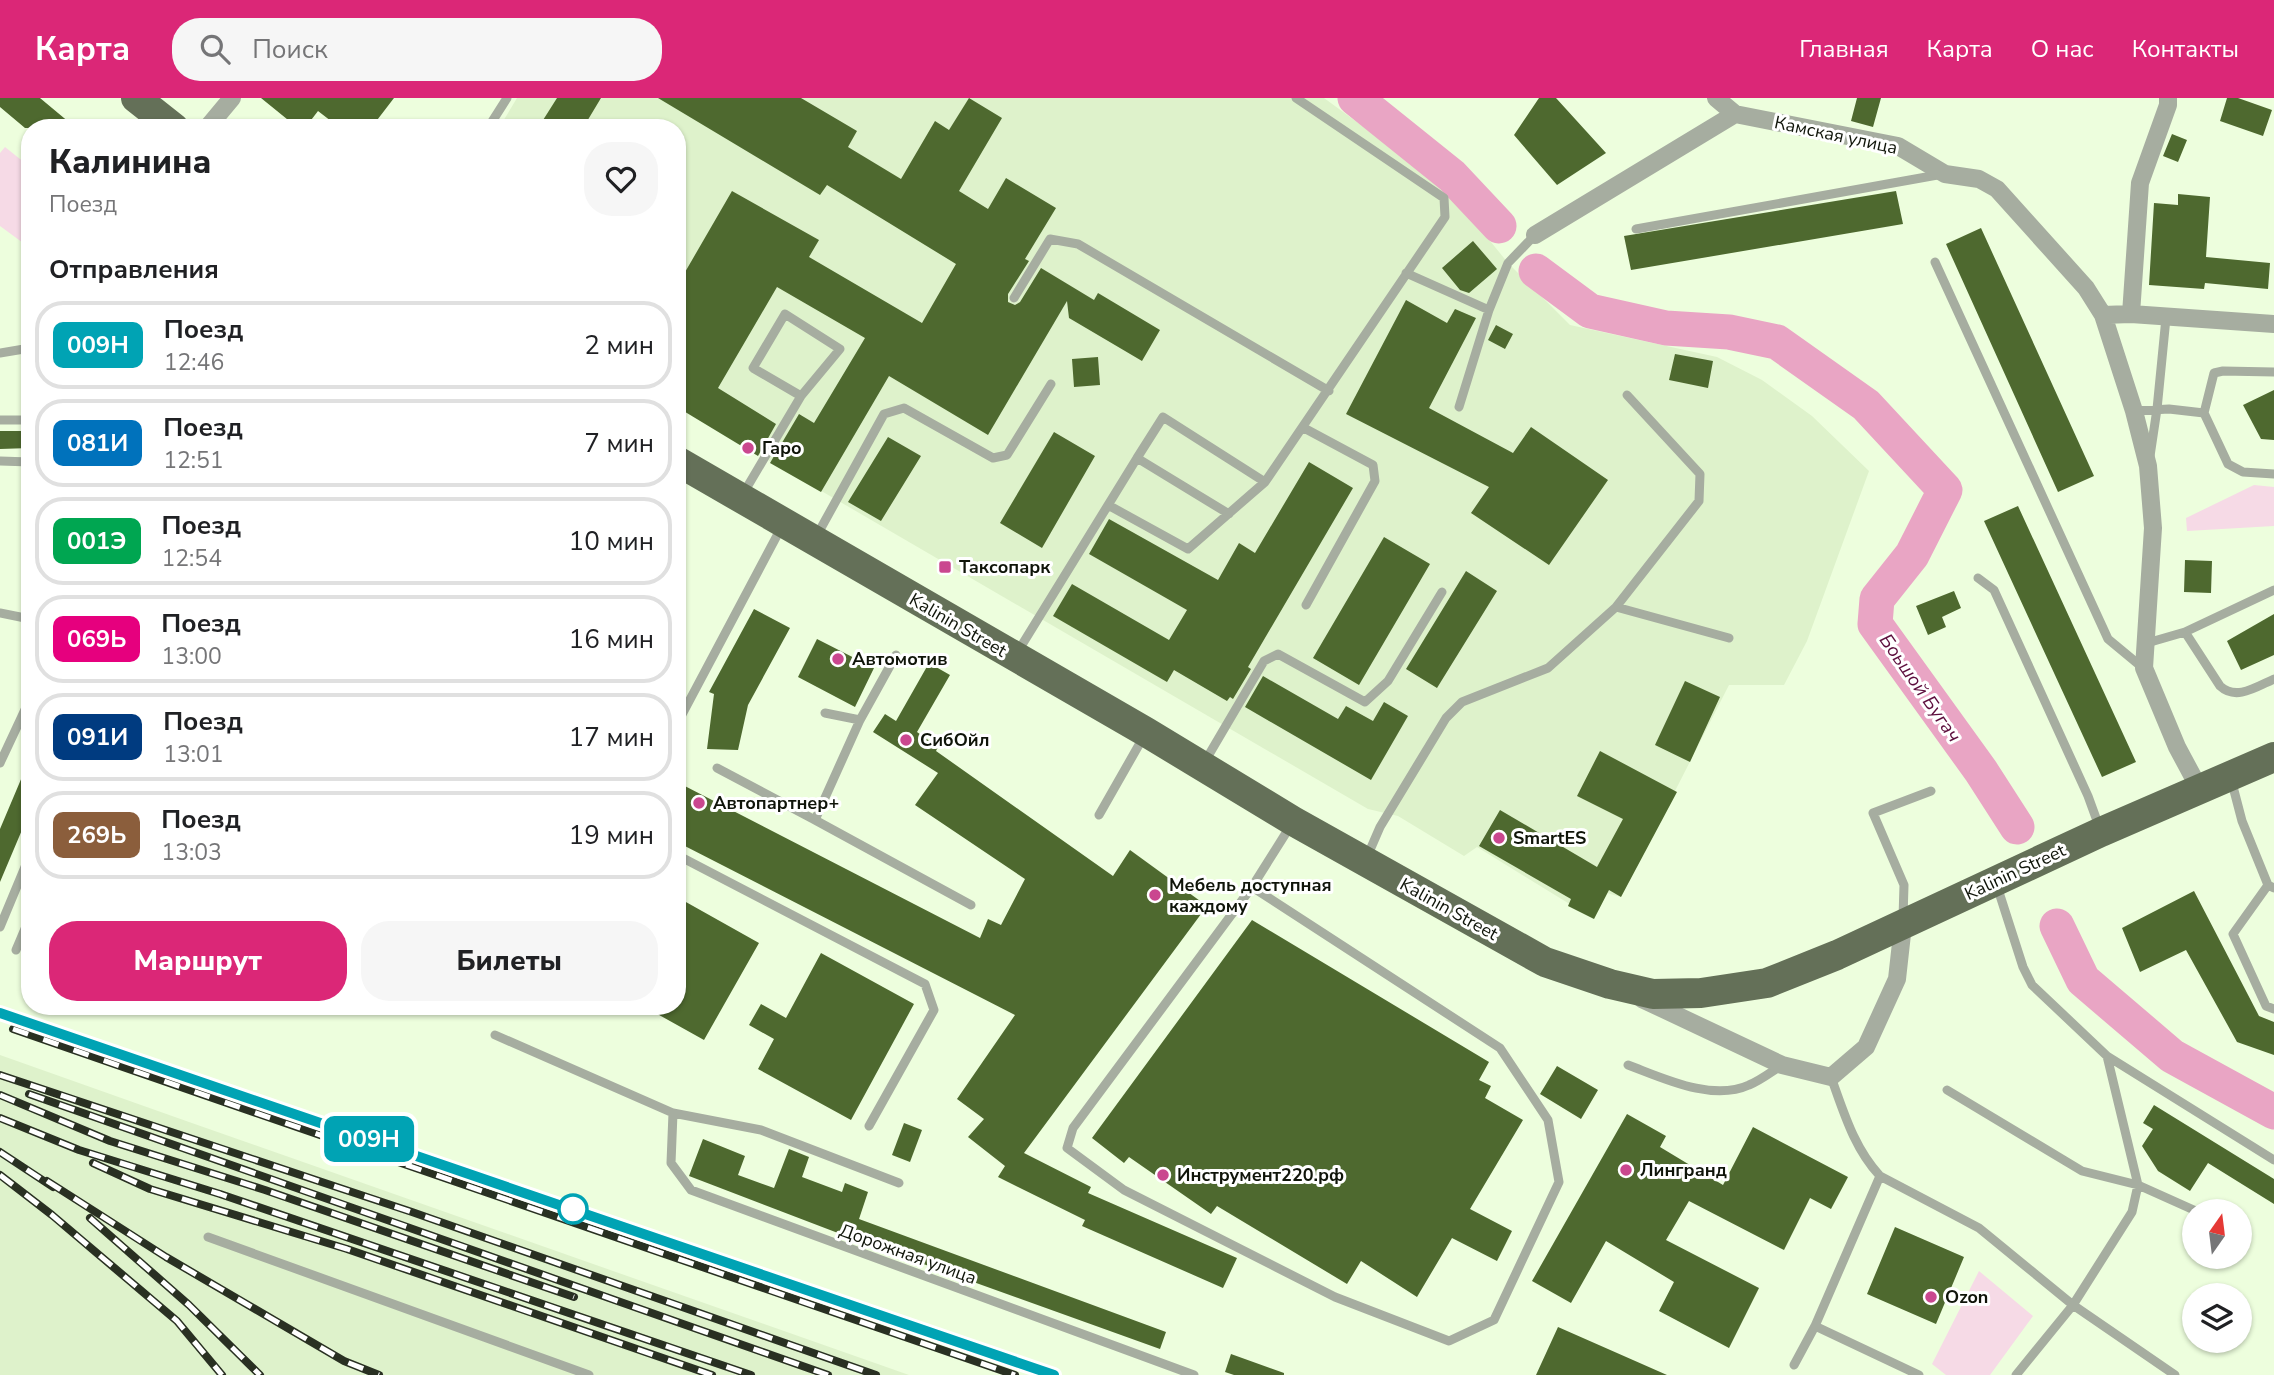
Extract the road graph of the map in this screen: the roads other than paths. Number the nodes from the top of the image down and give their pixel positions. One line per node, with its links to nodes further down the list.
1 (136, 98): 8 (main road)
2 (232, 98): 9 (street)
3 (507, 98): 10 (lane)
4 (1296, 98): 15 (lane)
5 (1716, 98): 7 (street)
6 (2168, 98): 18 (street)
7 (1735, 114): 11 (street, Камская улица); 13 (street)
8 (163, 119)
9 (214, 119)
10 (494, 119)
11 (1945, 174): 12 (lane); 19 (street, Камская улица)
12 (1636, 229)
13 (1535, 235): 17 (lane)
14 (1935, 262): 60 (lane)
15 (1406, 273): 17 (lane); 26 (lane)
16 (1014, 298): 26 (lane)
17 (1489, 310): 29 (lane)
18 (2131, 314): 19 (street); 20 (street)
19 (2103, 315): 31 (street, Камская улица)
20 (2166, 318): 21 (street); 30 (lane)
21 (2274, 324)
22 (21, 350): 23 (lane)
23 (0, 353)
24 (2274, 372): 32 (lane)
25 (1051, 384): 47 (lane)
26 (1329, 391): 35 (lane)
27 (1627, 395): 52 (lane)
28 (801, 396): 28 (lane); 43 (lane)
29 (1459, 407)
30 (2157, 409): 31 (lane); 32 (lane); 40 (lane)
31 (2134, 411): 40 (street, Камская улица)
32 (2204, 413): 41 (lane)
33 (0, 420): 34 (lane)
34 (21, 420)
35 (1304, 428): 42 (lane); 51 (lane)
36 (1137, 458): 42 (lane); 44 (lane); 45 (lane)
37 (0, 461): 38 (lane)
38 (21, 462)
39 (686, 466): 43 (main road, Kalinin Street)
40 (2148, 466): 57 (street, Камская улица)
41 (2274, 474)
42 (1265, 482): 45 (lane)
43 (740, 498): 46 (main road, Kalinin Street)
44 (1108, 505): 45 (lane); 59 (lane)
45 (1229, 514)
46 (783, 524): 47 (main road, Kalinin Street); 62 (lane)
47 (814, 542): 59 (main road, Kalinin Street)
48 (1978, 578): 78 (lane)
49 (2274, 590): 55 (lane)
50 (1442, 592): 70 (lane)
51 (1306, 605)
52 (1616, 607): 56 (lane); 80 (lane)
53 (0, 613): 54 (lane)
54 (21, 617)
55 (2185, 632): 57 (lane); 61 (lane)
56 (1729, 638)
57 (2147, 643): 60 (street, Камская улица)
58 (896, 655): 65 (lane)
59 (1014, 658): 66 (main road, Kalinin Street)
60 (2144, 668): 73 (street, Камская улица)
61 (2274, 679)
62 (686, 707)
63 (825, 713): 65 (lane)
64 (21, 714): 67 (lane)
65 (860, 720): 76 (lane)
66 (1146, 732): 70 (main road, Kalinin Street); 75 (lane)
67 (4, 743): 69 (lane)
68 (2274, 757): 72 (main road, Kalinin Street)
69 (0, 764)
70 (1202, 766): 77 (main road, Kalinin Street)
71 (717, 768): 76 (lane)
72 (2230, 774): 73 (main road, Kalinin Street); 83 (lane)
73 (2199, 788): 78 (main road, Kalinin Street)
74 (1931, 791): 86 (lane)
75 (1099, 815)
76 (815, 820): 85 (lane)
77 (1293, 821): 80 (main road, Kalinin Street); 84 (lane)
78 (2101, 832): 82 (main road, Kalinin Street)
79 (686, 860): 99 (lane)
80 (1365, 862): 90 (main road, Kalinin Street)
81 (21, 877): 87 (lane)
82 (1995, 881): 86 (main road, Kalinin Street); 93 (lane)
83 (2271, 886): 91 (lane)
84 (1252, 887): 84 (lane)
85 (971, 905)
86 (1903, 925): 90 (main road, Kalinin Street); 96 (street)
87 (0, 927)
88 (21, 938): 89 (lane)
89 (16, 950)
90 (1610, 984): 95 (street)
91 (2274, 1009)
92 (495, 1035): 98 (lane)
93 (2106, 1056): 100 (lane); 103 (lane)
94 (1628, 1065): 95 (lane)
95 (1782, 1065): 96 (street)
96 (1831, 1077): 101 (lane)
97 (1947, 1090): 103 (lane)
98 (673, 1112): 102 (lane); 110 (lane, Дорожная улица)
99 (869, 1126)
100 (2274, 1160)
101 (1880, 1176): 106 (lane); 107 (lane)
102 (899, 1183)
103 (2138, 1185): 104 (lane); 106 (lane)
104 (2182, 1205)
105 (208, 1237): 109 (lane)
106 (2073, 1305): 112 (lane); 113 (lane)
107 (1815, 1326): 108 (lane); 111 (lane)
108 (1794, 1365)
109 (589, 1375)
110 (1194, 1375)
111 (1920, 1375)
112 (2016, 1375)
113 (2175, 1375)

